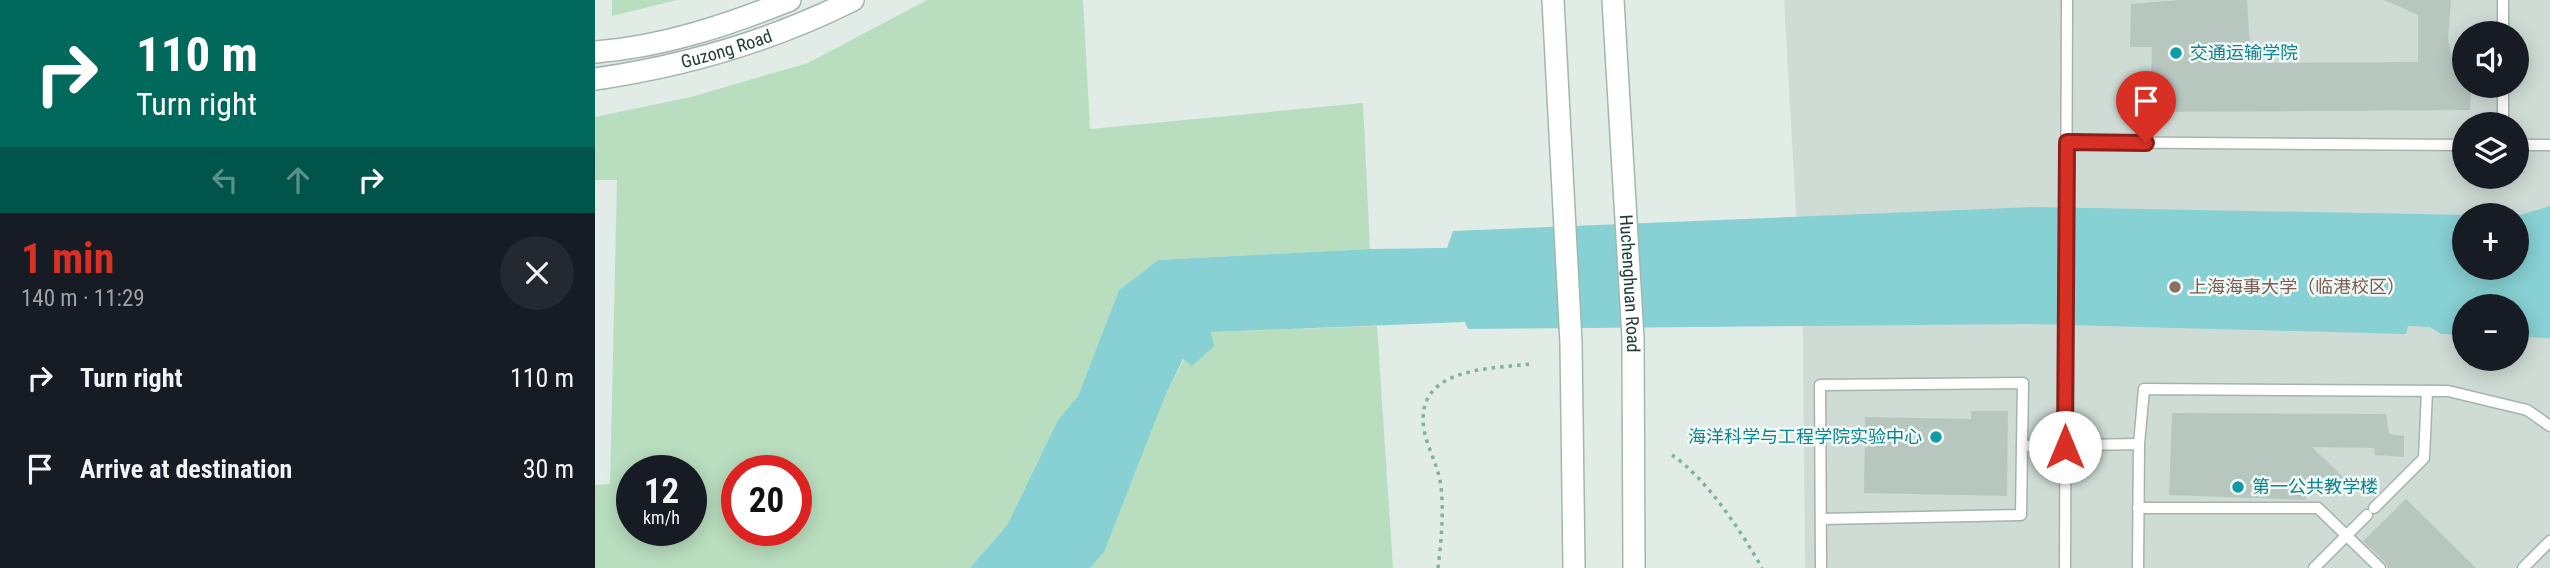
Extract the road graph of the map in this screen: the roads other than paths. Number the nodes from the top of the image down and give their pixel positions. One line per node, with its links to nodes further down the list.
1 (790, 0): 8 (main road, Guzong Road)
2 (853, 0): 9 (main road, Guzong Road)
3 (1552, 0): 23 (main road)
4 (1613, 0): 24 (main road, Huchenghuan Road)
5 (2067, 0): 10 (lane)
6 (2504, 0): 7 (lane)
7 (2503, 21)
8 (595, 52)
9 (595, 79)
10 (2067, 142): 11 (lane); 18 (lane)
11 (2452, 145)
12 (2529, 145): 13 (lane)
13 (2550, 145)
14 (2427, 391): 15 (lane); 16 (lane); 21 (lane)
15 (2550, 426)
16 (2139, 444): 18 (lane); 19 (lane)
17 (2022, 446): 18 (lane); 20 (lane); 20 (lane)
18 (2065, 447): 26 (lane)
19 (2138, 508): 21 (lane); 27 (lane)
20 (1821, 519): 25 (lane)
21 (2347, 535): 28 (lane); 29 (lane)
22 (2550, 541): 30 (lane)
23 (1574, 568)
24 (1634, 568)
25 (1821, 568)
26 (2065, 568)
27 (2137, 568)
28 (2315, 568)
29 (2380, 568)
30 (2523, 568)

